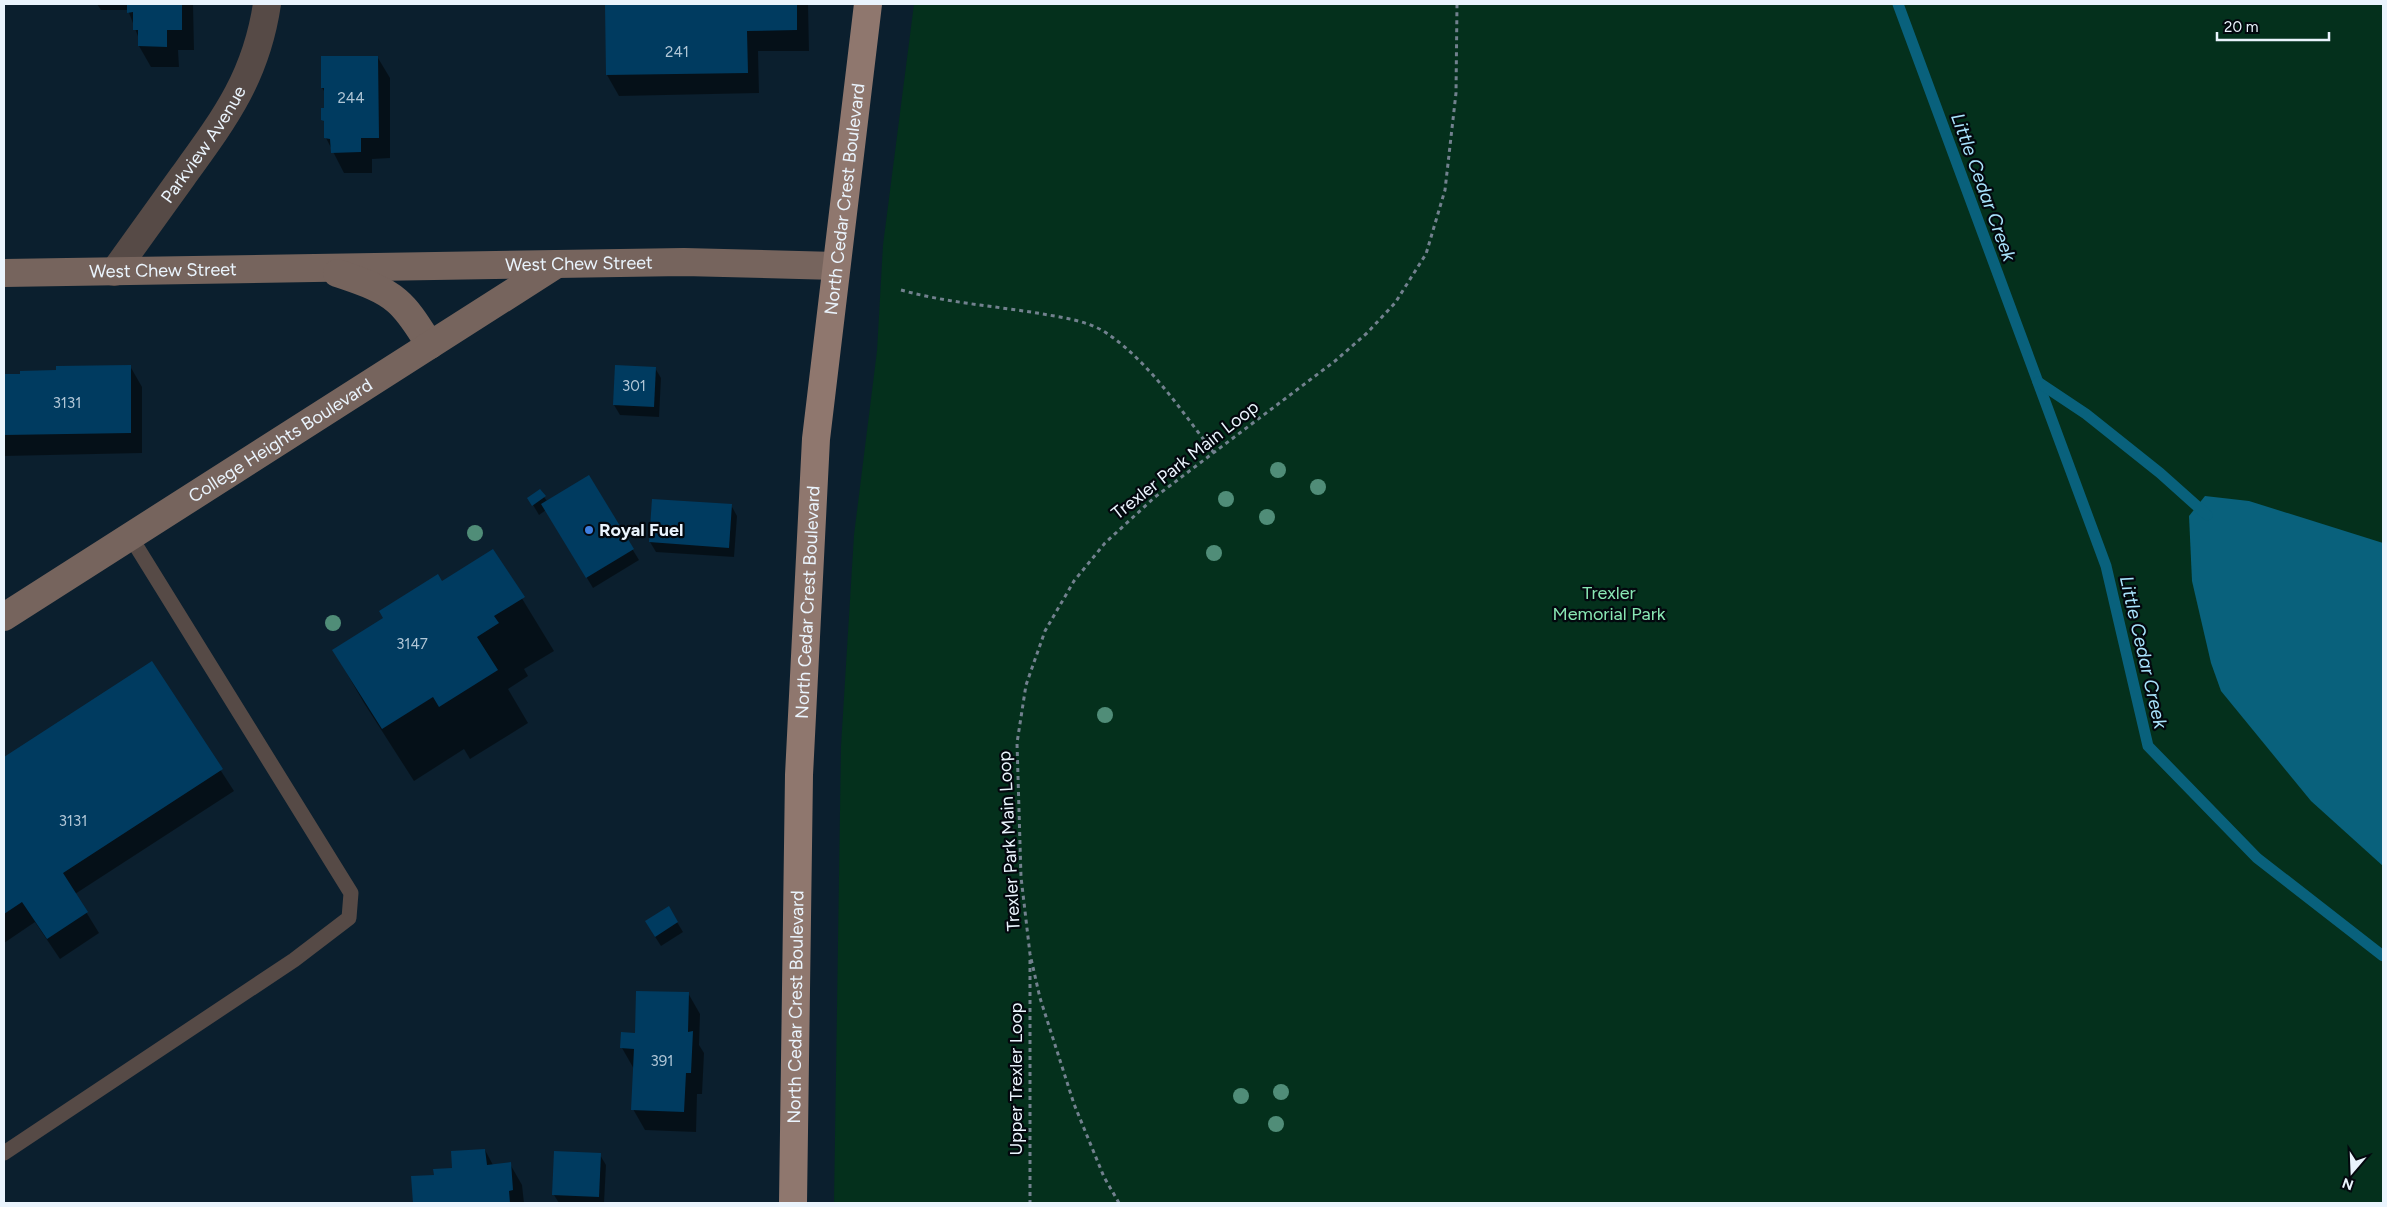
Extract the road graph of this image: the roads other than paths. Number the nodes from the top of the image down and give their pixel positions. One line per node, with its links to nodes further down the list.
1 (267, 4): 6 (street, Parkview Avenue)
2 (868, 4): 4 (main road, North Cedar Crest Boulevard)
3 (556, 264): 4 (street, West Chew Street); 5 (street, West Chew Street); 8 (street, College Heights Boulevard)
4 (836, 266): 12 (main road, North Cedar Crest Boulevard)
5 (321, 268): 6 (street, West Chew Street); 8 (street, West Chew Street)
6 (114, 272): 7 (street, West Chew Street)
7 (4, 273)
8 (430, 345): 9 (street, College Heights Boulevard)
9 (130, 536): 10 (street, College Heights Boulevard); 11 (lane)
10 (4, 616)
11 (4, 1153)
12 (793, 1203)

